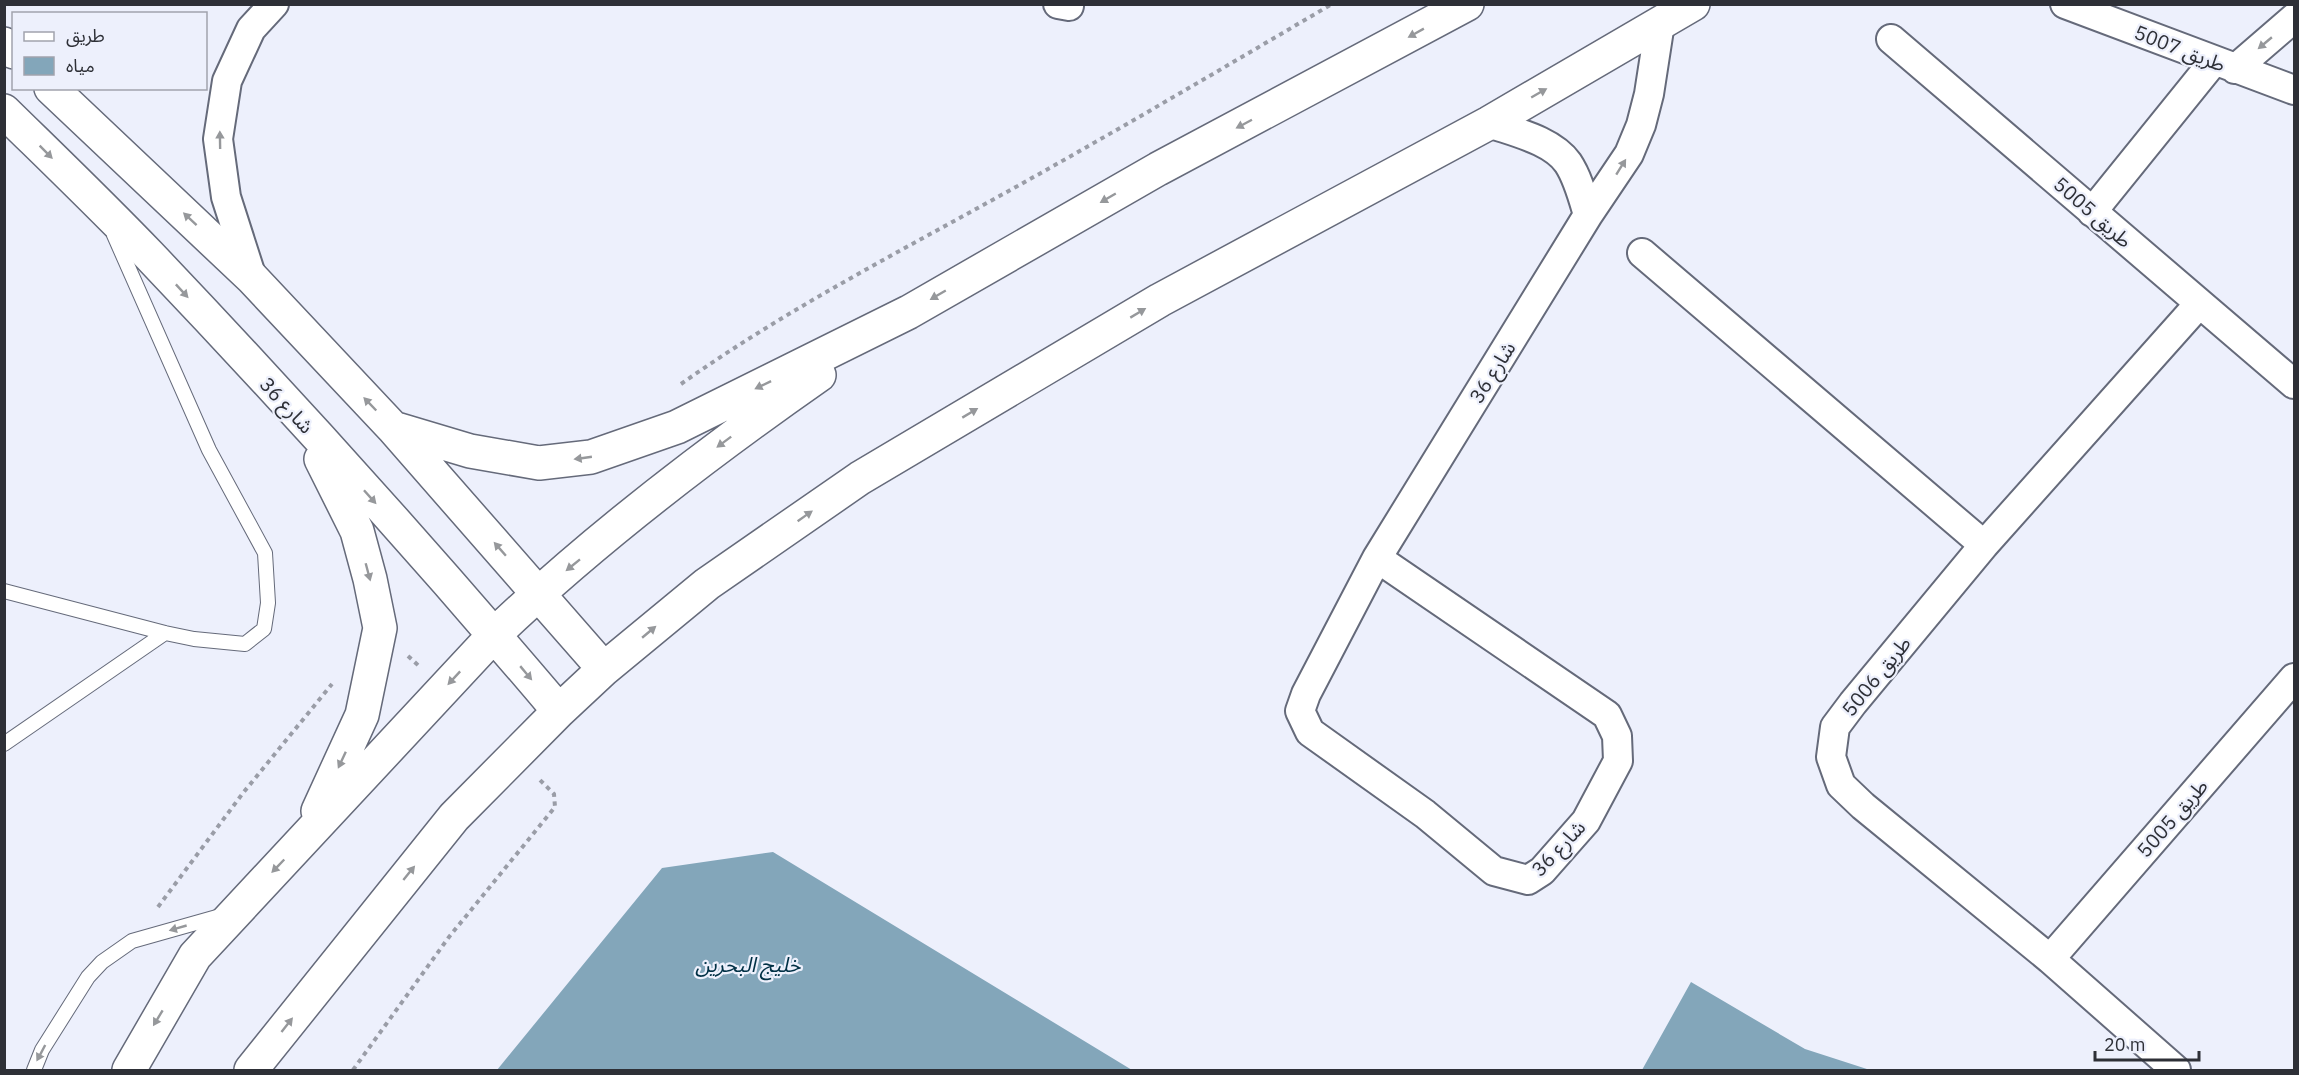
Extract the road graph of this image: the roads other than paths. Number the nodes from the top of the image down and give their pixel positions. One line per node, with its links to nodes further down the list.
1 (274, 4): 17 (street, one-way to 1)
2 (1467, 4): 19 (street, one-way to 19)
3 (1693, 4): 6 (street)
4 (2065, 4): 8 (street, طريق 5007)
5 (2295, 18): 8 (street, one-way to 8)
6 (1660, 23): 12 (street, one-way to 6); 15 (street, شارع 36, one-way to 6)
7 (1891, 39): 14 (street, طريق 5005)
8 (2225, 65): 10 (street, طريق 5007); 14 (street)
9 (53, 90): 17 (street, one-way to 9)
10 (2295, 90)
11 (4, 111): 13 (street, شارع 36, one-way to 13)
12 (1489, 123): 15 (street); 29 (street, one-way to 12)
13 (103, 210): 21 (street, شارع 36, one-way to 21); 27 (lane)
14 (2092, 212): 18 (street, طريق 5005)
15 (1588, 216): 24 (street, شارع 36)
16 (1642, 253): 23 (street)
17 (252, 278): 22 (street, one-way to 17)
18 (2199, 303): 20 (street, طريق 5005); 23 (street, طريق 5006)
19 (909, 312): 22 (street, one-way to 22); 26 (street, one-way to 26)
20 (2295, 384)
21 (303, 423): 28 (street, شارع 36, one-way to 28); 33 (street, one-way to 33)
22 (393, 428): 26 (street, one-way to 22)
23 (1984, 544): 35 (street, طريق 5006)
24 (1377, 558): 24 (street, شارع 36)
25 (4, 591): 27 (lane)
26 (538, 593): 28 (street); 29 (street)
27 (165, 633): 32 (lane)
28 (494, 635): 31 (street, شارع 36, one-way to 31); 33 (street, one-way to 33)
29 (604, 669): 31 (street)
30 (2295, 678): 35 (street, طريق 5005)
31 (559, 711): 38 (street, one-way to 31)
32 (4, 744)
33 (306, 837): 34 (street, one-way to 34)
34 (235, 912): 36 (lane, one-way to 36); 37 (street, one-way to 37)
35 (2050, 958): 39 (street, طريق 5006)
36 (34, 1071)
37 (129, 1071)
38 (251, 1071)
39 (2176, 1071)

